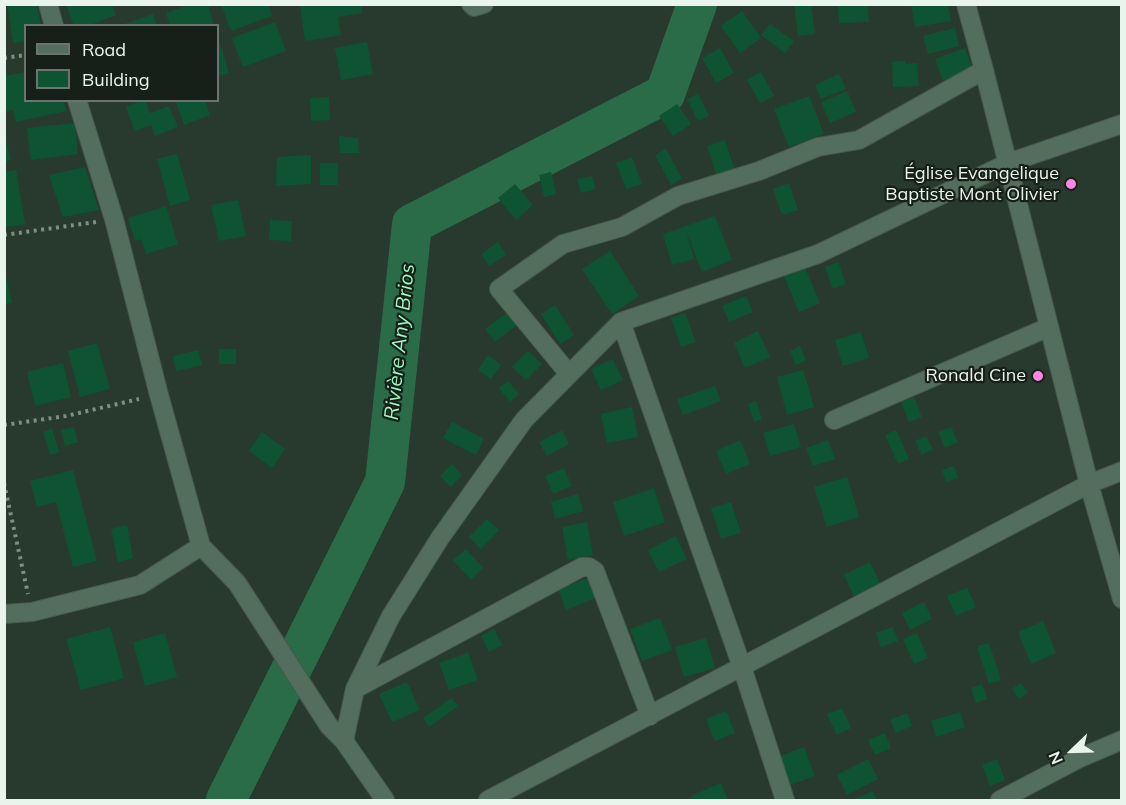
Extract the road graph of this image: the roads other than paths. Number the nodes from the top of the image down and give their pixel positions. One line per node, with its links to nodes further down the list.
1 (48, 4): 5 (street)
2 (471, 4): 3 (street)
3 (484, 4)
4 (966, 4): 6 (street)
5 (53, 24)
6 (984, 70): 9 (street); 12 (street)
7 (77, 102): 16 (street)
8 (1122, 124): 9 (street)
9 (1008, 163): 10 (street); 11 (street)
10 (621, 322): 12 (street); 19 (street)
11 (1049, 327): 13 (street); 15 (street)
12 (569, 374): 20 (street)
13 (834, 420)
14 (1122, 471): 15 (street)
15 (1089, 484): 17 (street); 19 (street)
16 (201, 546): 18 (street); 23 (street)
17 (1122, 599)
18 (4, 614)
19 (742, 667): 21 (street); 26 (street)
20 (355, 689): 21 (street); 23 (street)
21 (650, 716): 25 (street)
22 (1122, 740): 27 (street)
23 (344, 741): 24 (street)
24 (385, 801)
25 (488, 801)
26 (785, 801)
27 (1000, 801)

